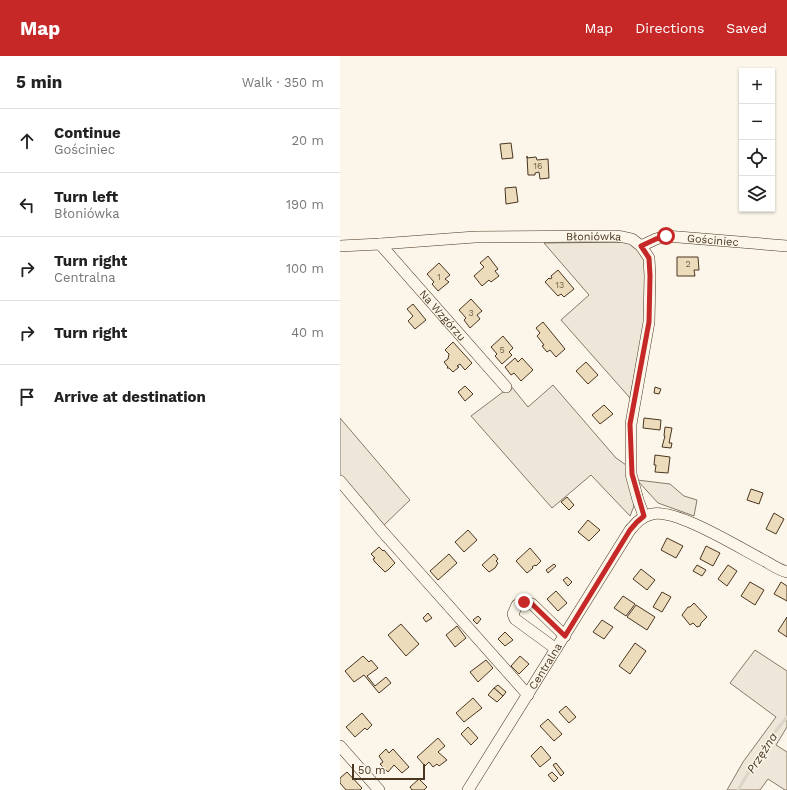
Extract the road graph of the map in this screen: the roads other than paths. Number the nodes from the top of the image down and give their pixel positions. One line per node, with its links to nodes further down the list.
1 (380, 244): 2 (street, Błoniówka); 3 (street, Błoniówka); 5 (street, Na Wzgórzu)
2 (340, 246)
3 (641, 246): 4 (street, Gościniec); 7 (street)
4 (787, 246)
5 (506, 387)
6 (340, 481): 11 (street)
7 (644, 516): 8 (street); 9 (street, Centralna)
8 (787, 572)
9 (565, 636): 10 (street, Centralna); 10 (street)
10 (556, 649): 11 (street, Centralna)
11 (528, 695): 14 (street, Centralna)
12 (340, 746): 13 (street)
13 (379, 790)
14 (468, 790)

